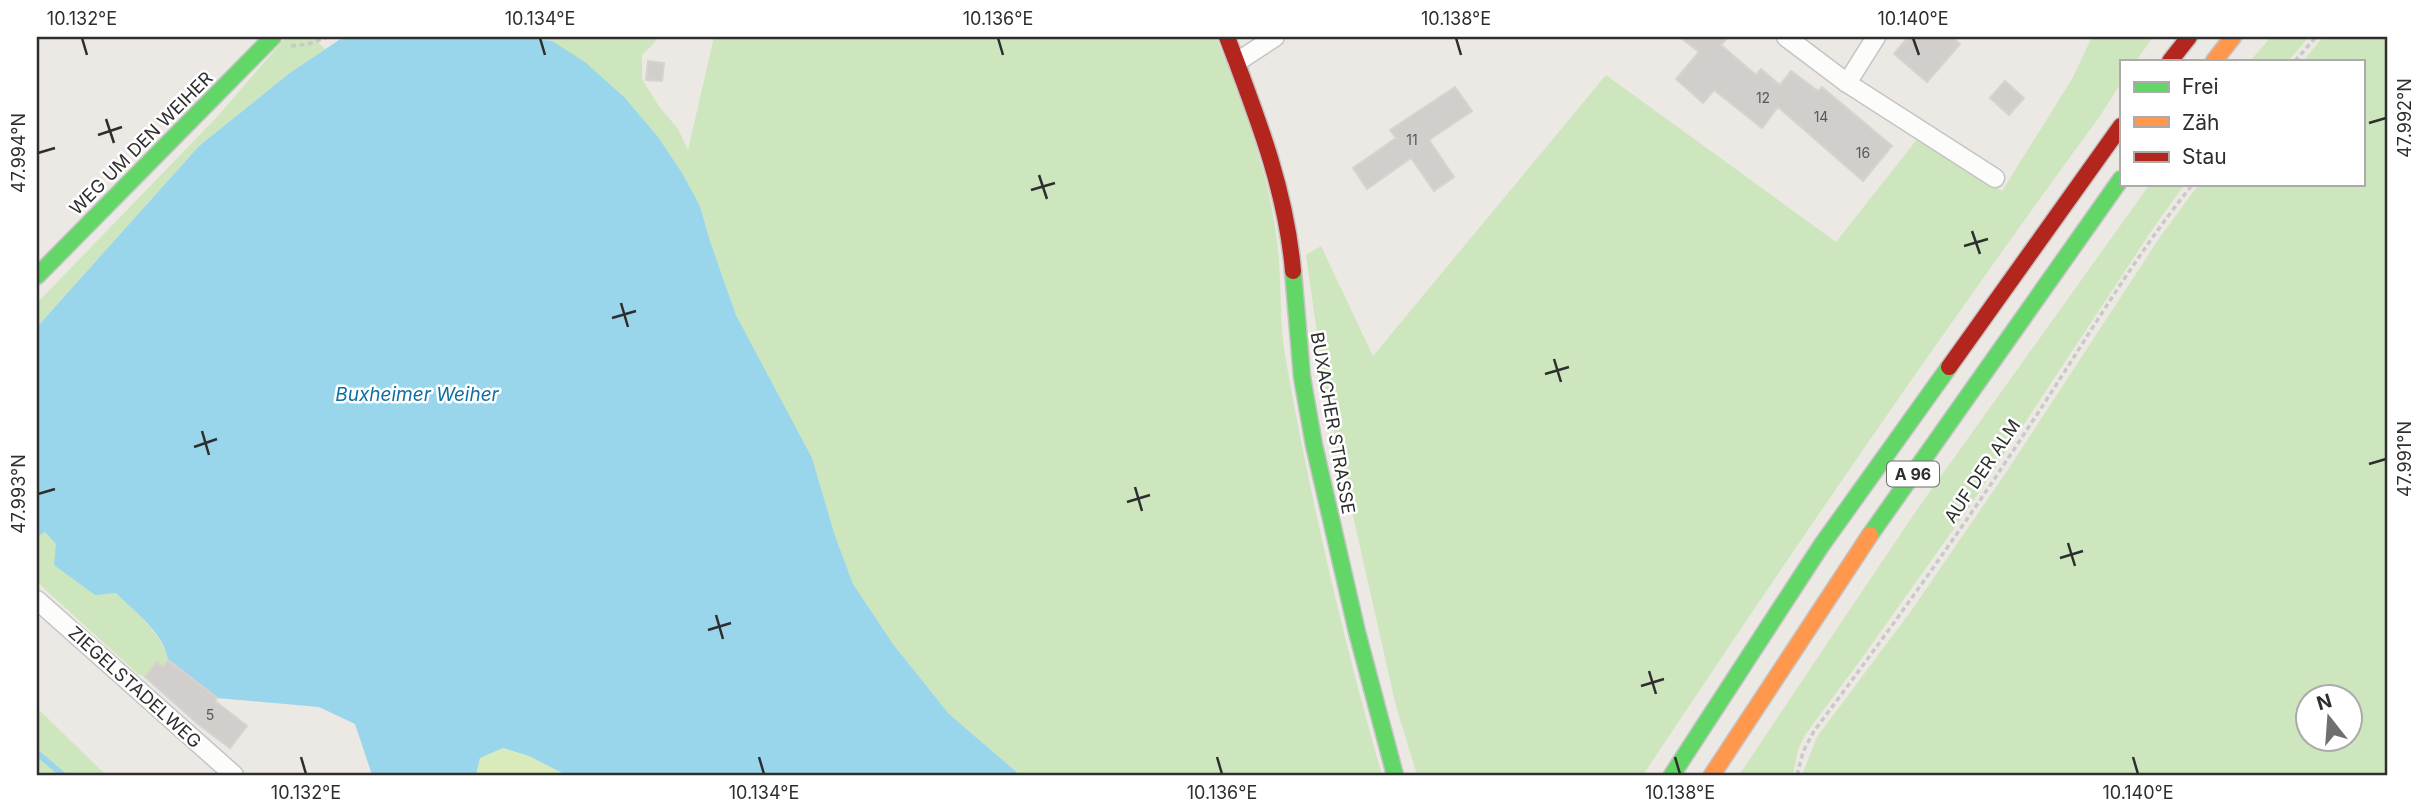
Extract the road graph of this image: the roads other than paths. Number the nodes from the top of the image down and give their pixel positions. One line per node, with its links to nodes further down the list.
1 (1227, 37): 10 (main road, BUXACHER STRASSE)
2 (1275, 37): 10 (street)
3 (1786, 37): 11 (street)
4 (1876, 37): 11 (street)
5 (2189, 37): 8 (main road)
6 (2233, 37): 9 (main road)
7 (271, 39): 15 (main road, WEG UM DEN WEIHER)
8 (2172, 60)
9 (2215, 60)
10 (1237, 62): 18 (main road, BUXACHER STRASSE)
11 (1847, 83): 13 (street)
12 (2120, 127): 19 (main road, A 96)
13 (1995, 178)
14 (2120, 180): 20 (main road, A 96)
15 (37, 276)
16 (37, 600): 17 (street, ZIEGELSTADELWEG)
17 (234, 775)
18 (1395, 775)
19 (1672, 775)
20 (1712, 775)

